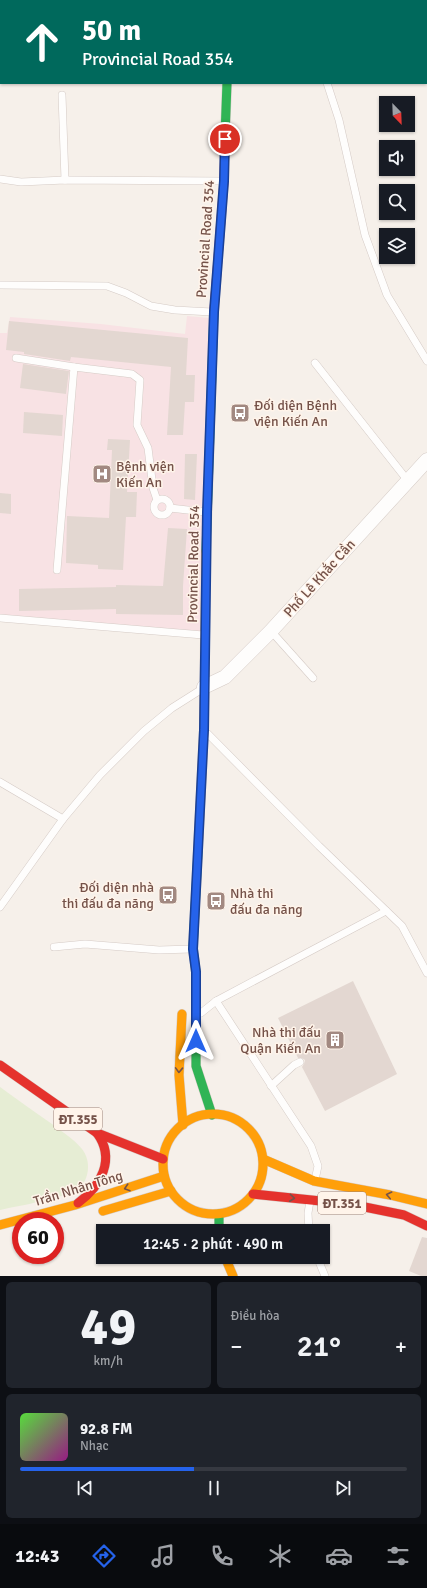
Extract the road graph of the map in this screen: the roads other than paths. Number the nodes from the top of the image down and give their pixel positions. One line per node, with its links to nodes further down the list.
1 (227, 84): 6 (main road, Provincial Road 354)
2 (327, 84): 10 (lane)
3 (62, 95): 5 (lane)
4 (0, 179): 5 (lane)
5 (65, 180): 6 (lane)
6 (224, 181): 8 (main road, Provincial Road 354)
7 (0, 285): 8 (lane)
8 (214, 312): 17 (main road, Provincial Road 354)
9 (16, 358): 12 (lane)
10 (427, 361)
11 (315, 363): 14 (lane)
12 (74, 367): 15 (lane); 18 (lane)
13 (427, 460): 14 (street, Phố Lê Khắc Cần)
14 (408, 481): 20 (street, Phố Lê Khắc Cần)
15 (157, 500): 16 (lane); 16 (lane)
16 (170, 508): 17 (lane)
17 (207, 512): 21 (main road, Provincial Road 354)
18 (57, 570)
19 (0, 618): 21 (lane)
20 (272, 631): 22 (lane); 23 (street, Phố Lê Khắc Cần)
21 (206, 636): 23 (main road, Provincial Road 354)
22 (313, 678)
23 (204, 687): 24 (main road, Provincial Road 354); 26 (lane)
24 (204, 730): 28 (lane); 30 (main road, Provincial Road 354)
25 (0, 782): 26 (lane)
26 (63, 819): 27 (lane)
27 (0, 908)
28 (386, 911): 32 (lane); 33 (lane)
29 (54, 947): 30 (lane)
30 (193, 949): 31 (main road); 35 (main road)
31 (186, 966)
32 (427, 973)
33 (216, 1001): 35 (lane); 38 (lane)
34 (183, 1004): 40 (main road, one-way to 40)
35 (196, 1016): 39 (main road)
36 (300, 1062): 38 (lane)
37 (0, 1065): 41 (main road, ĐT.355)
38 (271, 1086): 46 (lane)
39 (212, 1115): 40 (main road); 43 (main road)
40 (183, 1125): 42 (main road)
41 (97, 1133): 42 (main road, ĐT.355); 49 (main road)
42 (164, 1159): 44 (main road)
43 (263, 1159): 46 (main road, ĐT.351); 47 (main road)
44 (164, 1176): 45 (main road); 49 (main road, Trần Nhân Tông, one-way to 49)
45 (171, 1191): 50 (main road, Trần Nhân Tông); 51 (main road)
46 (312, 1191): 47 (main road, ĐT.351, one-way to 46); 48 (main road, ĐT.351, one-way to 46); 53 (lane); 55 (main road, ĐT.351)
47 (253, 1194): 51 (main road)
48 (426, 1203)
49 (75, 1205): 54 (main road, Trần Nhân Tông)
50 (93, 1214)
51 (219, 1214): 52 (main road)
52 (219, 1224)
53 (309, 1224)
54 (0, 1225)
55 (427, 1226)
56 (228, 1264): 58 (main road)
57 (320, 1264): 59 (lane)
58 (233, 1276)
59 (325, 1276)

